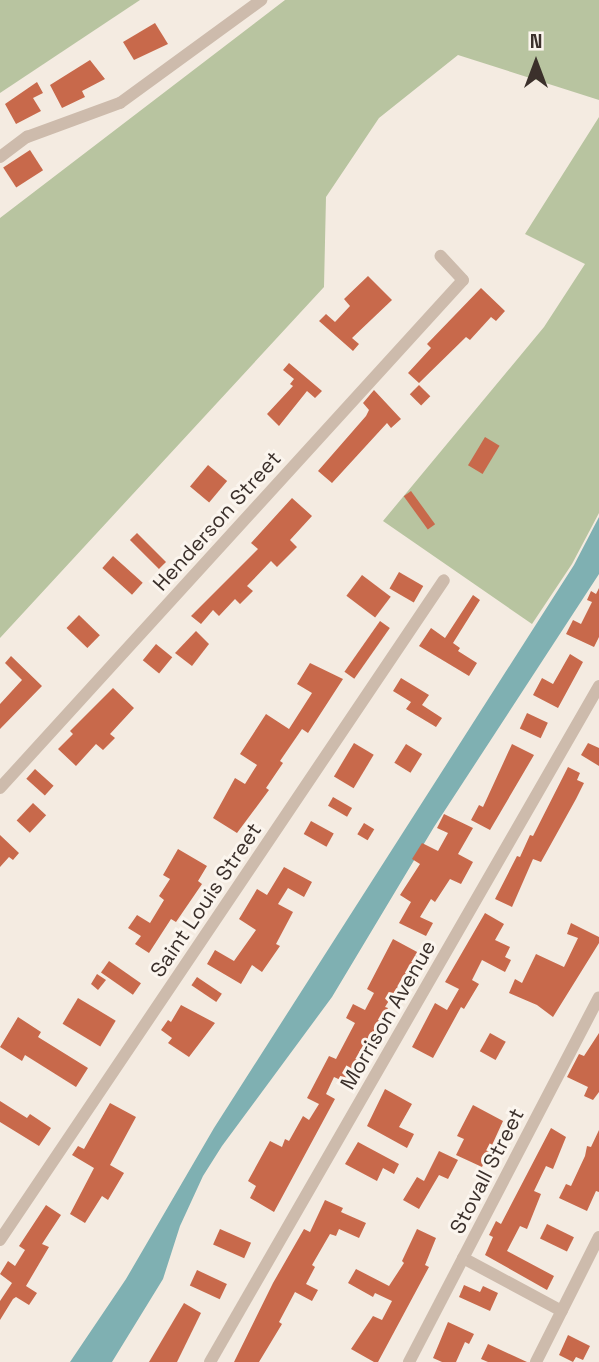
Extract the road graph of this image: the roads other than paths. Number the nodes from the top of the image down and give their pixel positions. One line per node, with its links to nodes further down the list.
1 (261, 0): 2 (street)
2 (0, 158)
3 (441, 256): 6 (street, Henderson Street)
4 (443, 580): 9 (street, Saint Louis Street)
5 (599, 686): 12 (street, Morrison Avenue)
6 (0, 788)
7 (599, 997): 10 (street, Stovall Street)
8 (599, 1237): 11 (street)
9 (0, 1240)
10 (463, 1258): 11 (street); 13 (street, Stovall Street)
11 (562, 1311): 14 (street)
12 (210, 1362)
13 (409, 1362)
14 (536, 1362)

